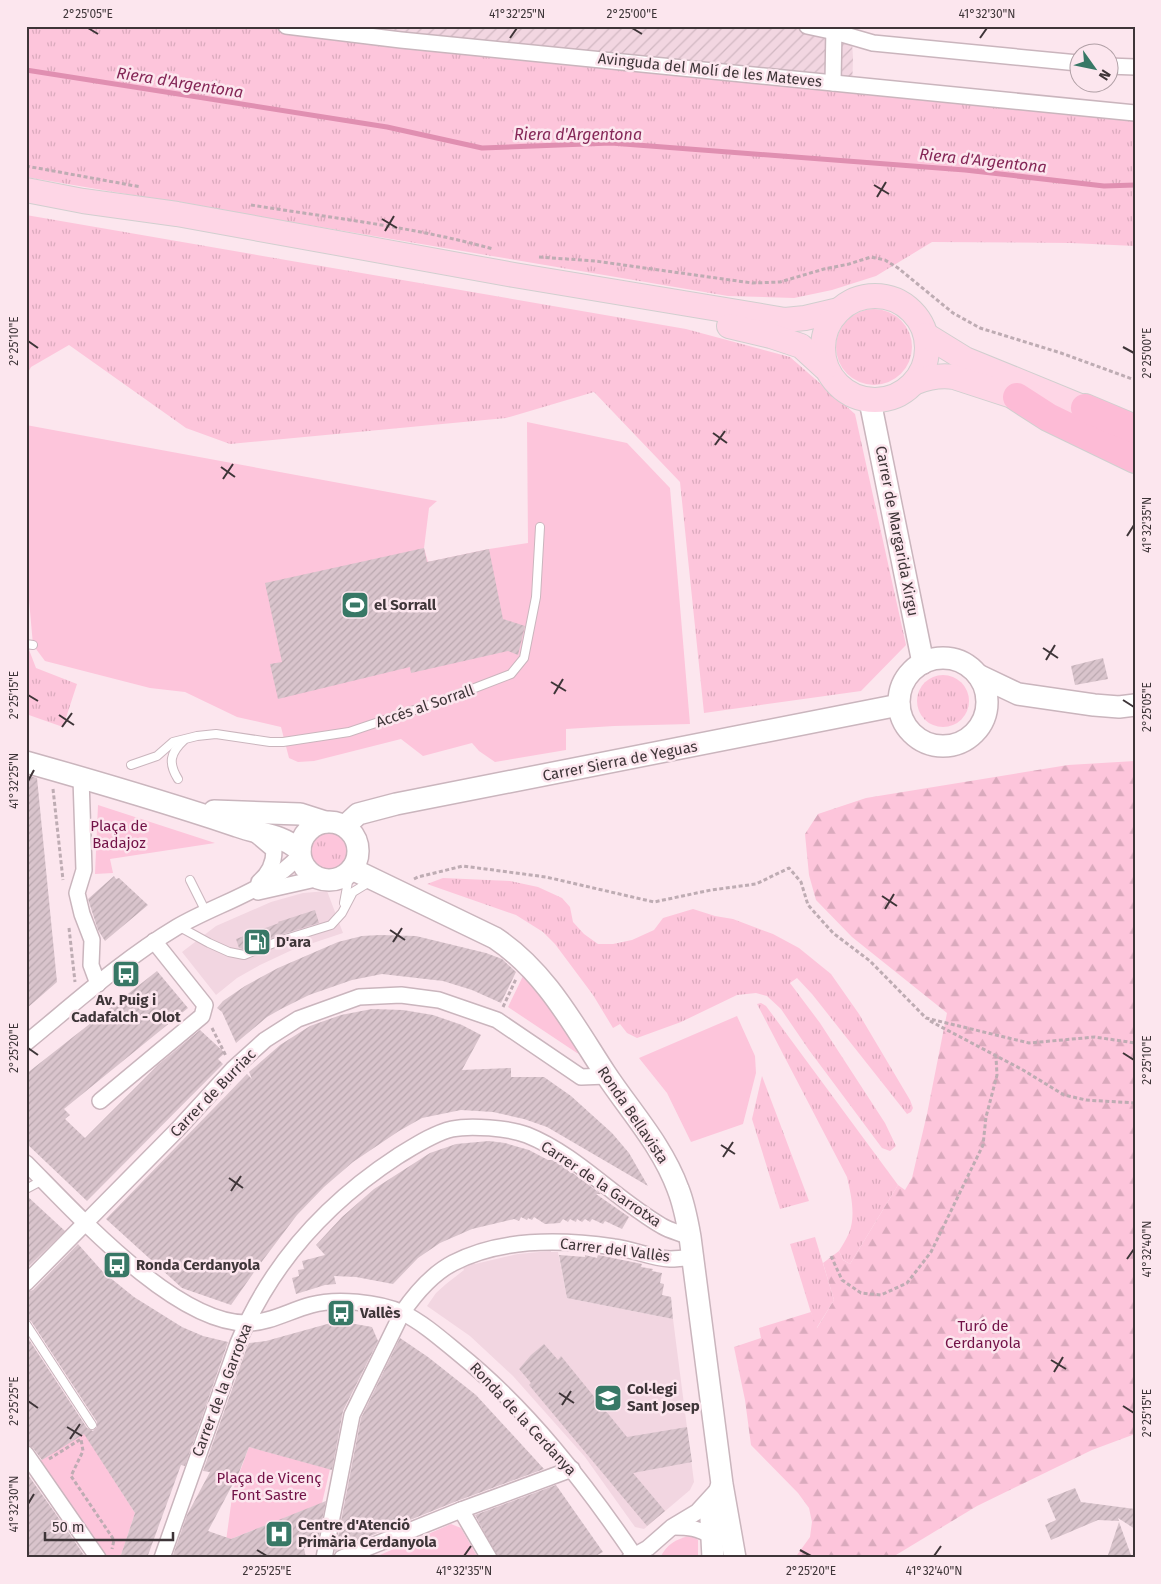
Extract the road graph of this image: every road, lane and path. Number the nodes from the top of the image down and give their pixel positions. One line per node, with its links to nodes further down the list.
1 (286, 26): 7 (street, Avinguda del Molí de les Mateves)
2 (807, 26): 3 (street)
3 (835, 29): 4 (street); 7 (street)
4 (1068, 62)
5 (1118, 66): 6 (street)
6 (1135, 67)
7 (833, 83): 8 (street, Avinguda del Molí de les Mateves)
8 (1135, 113)
9 (26, 166): 10 (path)
10 (150, 188)
11 (26, 190): 16 (main road)
12 (26, 198): 18 (main road)
13 (246, 204): 14 (path)
14 (499, 251)
15 (534, 257): 19 (path)
16 (839, 310): 17 (main road); 18 (main road)
17 (926, 335): 20 (main road); 23 (main road)
18 (826, 368): 22 (main road)
19 (1135, 380)
20 (916, 382): 21 (main road); 22 (main road)
21 (1017, 397): 26 (main road); 27 (highway)
22 (870, 401): 29 (street, Carrer de Margarida Xirgu)
23 (1085, 408): 24 (highway); 25 (main road)
24 (1135, 429)
25 (1135, 438)
26 (1135, 444)
27 (1135, 459)
28 (540, 527): 35 (lane, Accés al Sorrall)
29 (923, 662): 30 (street); 32 (street)
30 (978, 675): 31 (street); 34 (street)
31 (1018, 694): 33 (street); 34 (street)
32 (899, 705): 34 (street); 41 (street, Carrer Sierra de Yeguas)
33 (1135, 705)
34 (985, 714)
35 (187, 738): 37 (lane, Accés al Sorrall); 39 (lane)
36 (26, 762): 38 (street)
37 (131, 766)
38 (81, 778): 40 (street); 55 (street)
39 (178, 779)
40 (186, 809): 41 (street); 42 (street)
41 (335, 824): 43 (street); 44 (street)
42 (249, 830): 43 (street); 49 (street)
43 (300, 852): 45 (street); 49 (street)
44 (351, 870): 45 (street); 47 (street, Ronda Bellavista); 51 (lane)
45 (320, 878): 49 (street)
46 (190, 880): 50 (lane)
47 (372, 880): 51 (lane); 63 (street, Ronda Bellavista)
48 (411, 882): 57 (path)
49 (244, 894): 50 (street)
50 (206, 912): 52 (street)
51 (342, 912): 52 (lane)
52 (178, 926): 53 (street)
53 (154, 941): 55 (street); 56 (street)
54 (518, 976): 58 (path)
55 (98, 984): 59 (street)
56 (202, 1016): 62 (path); 64 (street)
57 (926, 1018): 60 (path); 61 (path)
58 (497, 1020): 62 (street, Carrer de Burriac); 63 (street, Carrer de Burriac)
59 (26, 1043)
60 (1135, 1043)
61 (996, 1057): 65 (path); 71 (path)
62 (233, 1069): 69 (street, Carrer de Burriac)
63 (607, 1076): 70 (street, Ronda Bellavista)
64 (100, 1101)
65 (1135, 1103)
66 (26, 1163): 67 (street, Ronda de la Cerdanya)
67 (43, 1180): 68 (lane); 69 (street, Ronda de la Cerdanya)
68 (26, 1189)
69 (86, 1223): 72 (street, Carrer de Burriac); 74 (street, Ronda de la Cerdanya)
70 (691, 1247): 73 (street, Carrer del Vallès); 74 (street, Carrer de la Garrotxa); 82 (street, Ronda Bellavista)
71 (831, 1256)
72 (26, 1283)
73 (402, 1313): 74 (street, Ronda de la Cerdanya); 79 (street, Ronda de la Cerdanya); 90 (street, Carrer del Vallès)
74 (246, 1323): 89 (street, Carrer de la Garrotxa)
75 (26, 1324): 76 (lane)
76 (92, 1425)
77 (26, 1454): 78 (street)
78 (36, 1468): 81 (path); 87 (street)
79 (572, 1469): 83 (street); 86 (street, Ronda de la Cerdanya)
80 (64, 1475): 81 (path)
81 (71, 1476): 88 (path)
82 (722, 1484): 84 (street); 85 (street, Ronda Bellavista); 95 (street, Ronda Bellavista)
83 (461, 1510): 91 (street); 92 (street)
84 (672, 1528): 85 (street); 86 (street)
85 (712, 1536): 93 (street, Ronda Bellavista); 94 (street)
86 (633, 1557)
87 (98, 1558)
88 (109, 1558)
89 (162, 1558)
90 (324, 1558)
91 (342, 1558)
92 (489, 1558)
93 (713, 1558)
94 (729, 1558)
95 (735, 1558)

